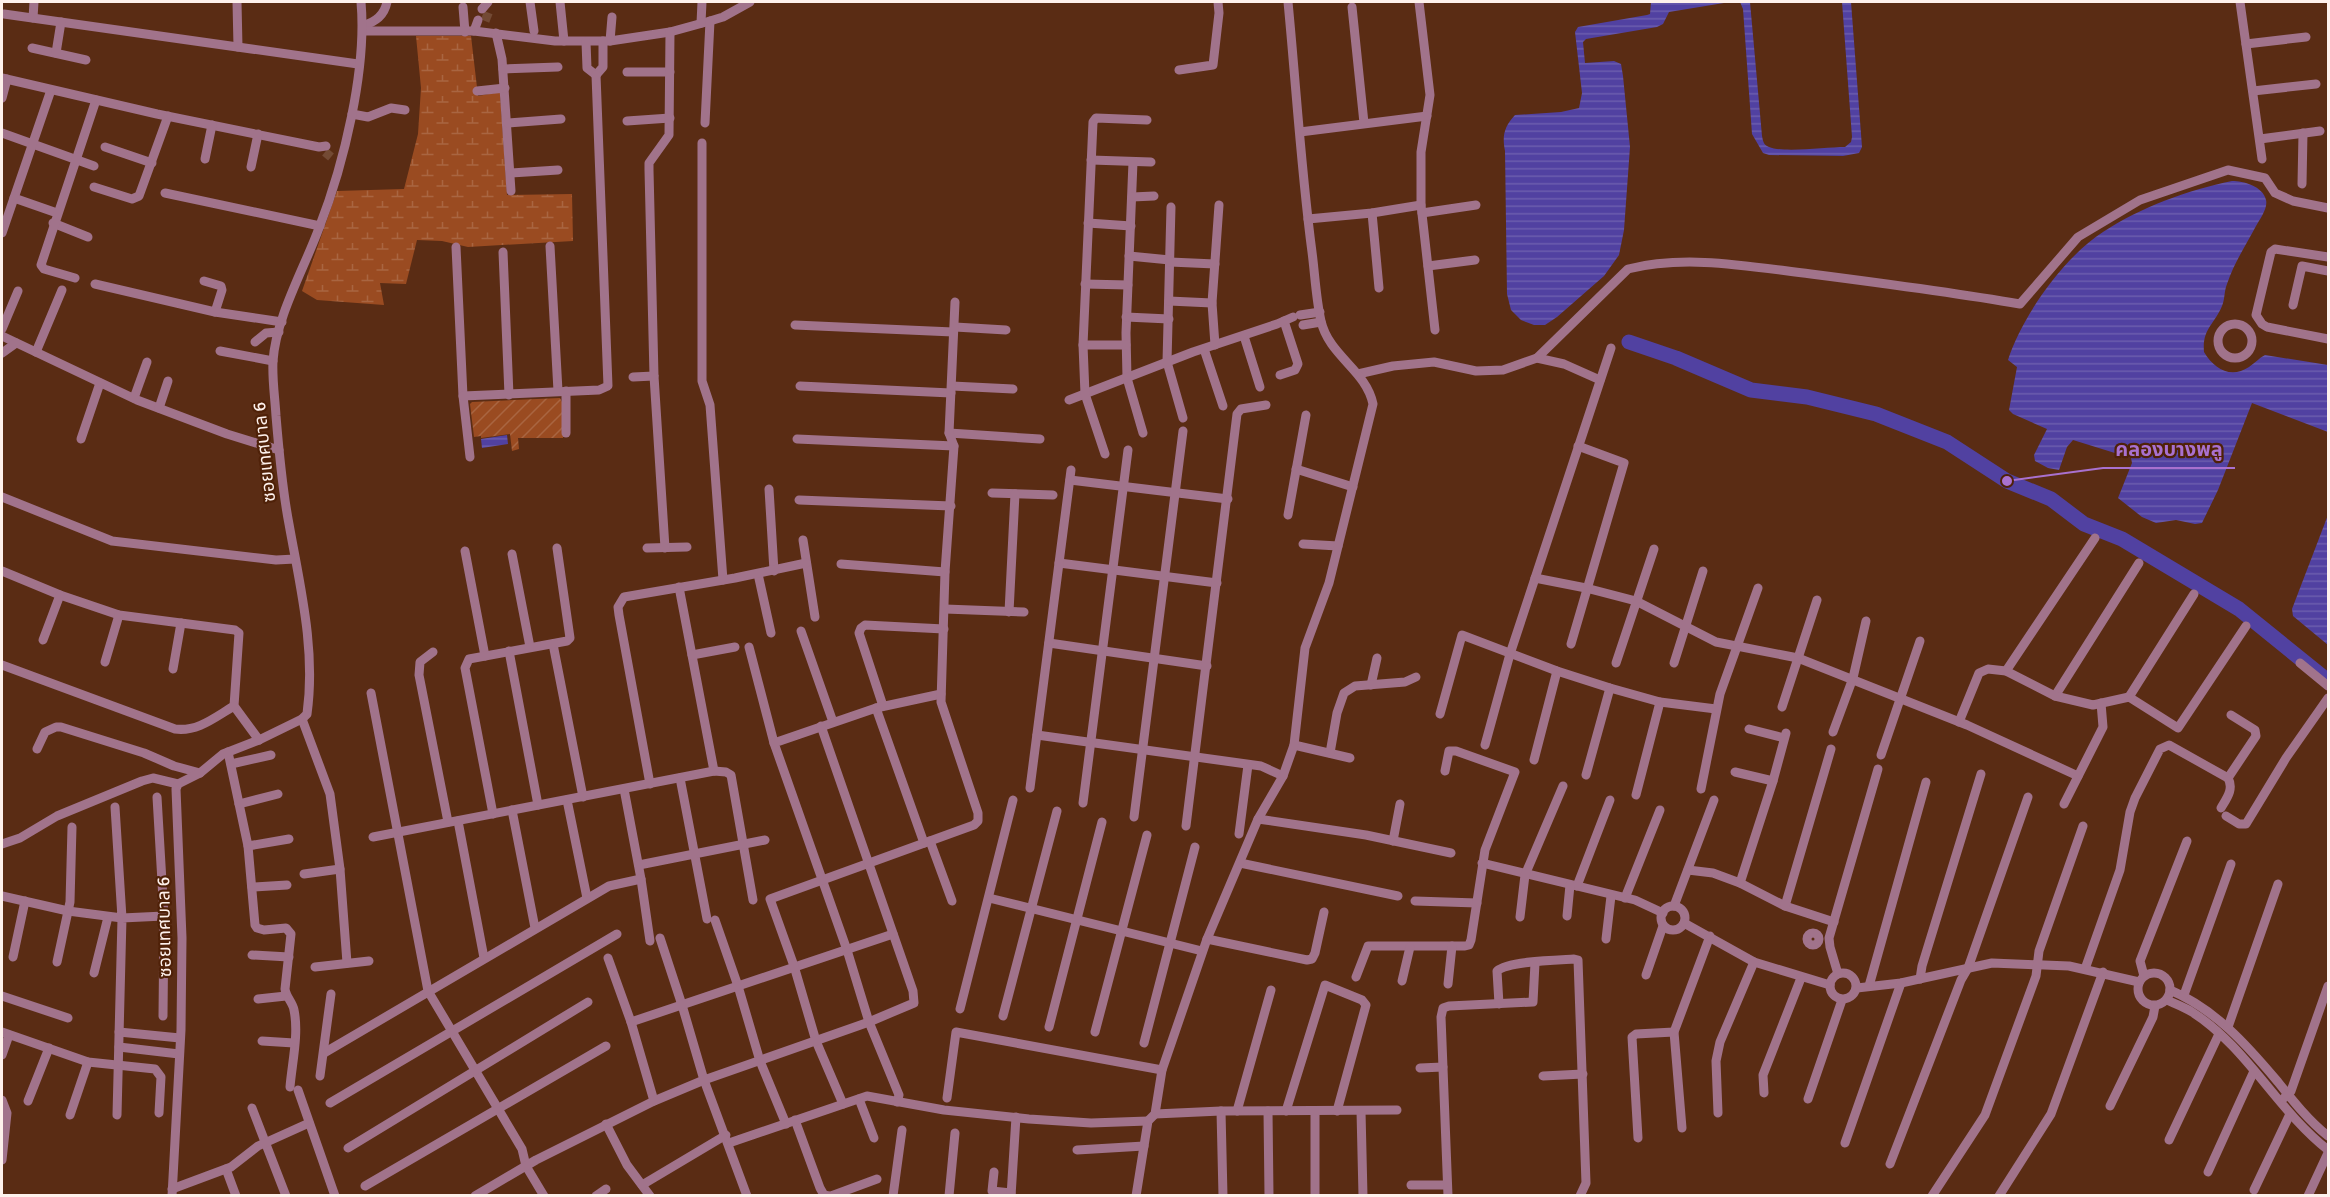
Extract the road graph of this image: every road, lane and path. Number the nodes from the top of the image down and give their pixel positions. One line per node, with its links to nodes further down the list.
1 (34, 2): 18 (street)
2 (237, 2): 31 (street)
3 (361, 2): 21 (street, ซอยเทศบาล 6)
4 (387, 2): 21 (street)
5 (530, 2): 22 (street)
6 (560, 2): 27 (street)
7 (702, 2): 20 (street)
8 (750, 2): 20 (street)
9 (1218, 2): 38 (street)
10 (1288, 2): 63 (street)
11 (1419, 2): 53 (street)
12 (2240, 2): 30 (street)
13 (1352, 7): 60 (street)
14 (463, 8): 23 (street)
15 (485, 11): 23 (street)
16 (4, 14): 18 (street)
17 (612, 17): 28 (street)
18 (33, 18): 19 (street)
19 (61, 22): 31 (street); 33 (street)
20 (706, 22): 24 (street); 59 (street)
21 (363, 28): 23 (street); 35 (street, ซอยเทศบาล 6)
22 (534, 31)
23 (474, 32): 25 (street)
24 (670, 32): 28 (street); 40 (street)
25 (496, 33): 27 (street); 37 (street)
26 (2306, 37): 30 (street)
27 (564, 41): 29 (street)
28 (606, 41): 29 (street); 41 (street)
29 (586, 42): 41 (street)
30 (2246, 44): 47 (street)
31 (238, 47): 35 (street)
32 (32, 48): 33 (street)
33 (56, 53): 34 (street)
34 (86, 60)
35 (358, 64): 51 (street, ซอยเทศบาล 6)
36 (558, 67): 37 (street)
37 (503, 69): 44 (street)
38 (1179, 70)
39 (627, 72): 40 (street)
40 (670, 72): 54 (street)
41 (596, 75): 173 (street)
42 (4, 79): 45 (street); 48 (street)
43 (2316, 84): 47 (street)
44 (505, 88): 46 (street); 58 (street)
45 (51, 90): 49 (street); 68 (street)
46 (477, 91)
47 (2253, 91): 67 (street)
48 (2, 98)
49 (96, 100): 52 (street); 73 (street)
50 (405, 110): 51 (street)
51 (352, 114): 71 (street, ซอยเทศบาล 6)
52 (168, 116): 61 (street); 79 (street)
53 (1426, 116): 60 (street); 97 (street)
54 (670, 118): 57 (street); 163 (street)
55 (561, 119): 58 (street)
56 (1147, 120): 76 (street)
57 (627, 121)
58 (508, 123): 84 (street)
59 (705, 123)
60 (1364, 123): 63 (street)
61 (212, 125): 66 (street); 74 (street)
62 (2320, 131): 65 (street)
63 (1300, 132): 100 (street)
64 (2, 133): 68 (street)
65 (2303, 133): 67 (street); 85 (street)
66 (258, 134): 72 (street); 82 (street)
67 (2259, 139): 75 (street)
68 (34, 143): 73 (street); 92 (street)
69 (702, 143): 234 (street)
70 (105, 147): 79 (street)
71 (344, 147): 72 (street); 80 (street, ซอยเทศบาล 6)
72 (327, 149): 80 (street)
73 (76, 159): 81 (street); 98 (street)
74 (205, 159)
75 (2262, 159)
76 (1091, 160): 77 (street); 101 (street)
77 (1133, 162): 78 (street); 90 (street)
78 (1151, 162)
79 (152, 163): 86 (street)
80 (340, 164): 103 (street, ซอยเทศบาล 6)
81 (94, 166)
82 (251, 167)
83 (558, 170): 84 (street)
84 (510, 173): 87 (street)
85 (2302, 184)
86 (94, 187)
87 (511, 191)
88 (165, 193): 103 (street)
89 (1154, 196): 90 (street)
90 (1132, 197): 104 (street)
91 (2, 198): 92 (street)
92 (13, 200): 98 (street); 105 (street)
93 (1219, 205): 114 (street)
94 (1476, 205): 97 (street)
95 (1172, 207): 113 (street)
96 (2328, 208): 157 (street)
97 (1422, 209): 99 (street); 115 (street)
98 (57, 213): 102 (street)
99 (1372, 213): 100 (street); 122 (street)
100 (1308, 219): 130 (street)
101 (1088, 223): 104 (street); 120 (street)
102 (53, 224): 106 (street); 117 (street)
103 (320, 226): 134 (street, ซอยเทศบาล 6)
104 (1131, 226): 110 (street)
105 (2, 232)
106 (88, 237)
107 (550, 246): 173 (street)
108 (456, 248): 176 (street)
109 (503, 252): 175 (street)
110 (1129, 256): 113 (street); 121 (street)
111 (2328, 257): 133 (street)
112 (1474, 260): 115 (street)
113 (1170, 261): 114 (street); 125 (street)
114 (1215, 264): 127 (street)
115 (1428, 266): 142 (street)
116 (2328, 271): 128 (street)
117 (75, 278)
118 (204, 280): 129 (street)
119 (95, 284): 129 (street)
120 (1086, 284): 121 (street); 149 (street)
121 (1128, 285): 131 (street)
122 (1379, 288)
123 (62, 290): 155 (street)
124 (18, 291): 138 (street)
125 (1169, 301): 127 (street); 132 (street)
126 (956, 302): 140 (street)
127 (1212, 303): 151 (street)
128 (2293, 305)
129 (214, 312): 134 (street)
130 (1320, 312): 135 (street); 136 (street)
131 (1126, 317): 132 (street); 150 (street)
132 (1169, 319): 160 (street)
133 (2258, 319): 139 (street); 146 (street)
134 (282, 322): 143 (street, ซอยเทศบาล 6)
135 (1291, 322): 136 (street); 145 (street); 162 (street)
136 (1321, 322): 161 (street)
137 (795, 325): 140 (street)
138 (2, 329)
139 (2247, 329)
140 (954, 330): 141 (street); 172 (street)
141 (1006, 330)
142 (1436, 330)
143 (279, 332): 147 (street); 158 (street, ซอยเทศบาล 6)
144 (2, 336): 148 (street)
145 (1244, 336): 151 (street); 170 (street)
146 (2328, 339)
147 (255, 342)
148 (16, 343): 155 (street); 156 (street)
149 (1083, 345): 150 (street); 174 (street)
150 (1126, 345): 165 (street)
151 (1215, 345): 153 (street)
152 (1611, 348): 166 (street)
153 (1204, 349): 160 (street); 180 (street)
154 (220, 351): 158 (street)
155 (36, 352): 168 (street)
156 (2, 353)
157 (1537, 358): 161 (street); 166 (street)
158 (273, 361): 193 (street, ซอยเทศบาล 6)
159 (147, 362): 177 (street)
160 (1167, 362): 165 (street); 183 (street)
161 (1358, 374): 199 (street)
162 (1281, 375)
163 (654, 376): 164 (street); 216 (street)
164 (633, 377)
165 (1127, 378): 174 (street); 187 (street)
166 (1600, 380): 192 (street)
167 (168, 381): 181 (street)
168 (100, 383): 177 (street); 189 (street)
169 (800, 386): 172 (street)
170 (1260, 387)
171 (1012, 389): 172 (street)
172 (952, 390): 186 (street)
173 (562, 391): 175 (street); 185 (street)
174 (1085, 394): 178 (street); 195 (street)
175 (509, 395): 176 (street)
176 (463, 396): 196 (street)
177 (134, 398): 181 (street)
178 (1069, 400)
179 (1266, 405): 206 (street)
180 (1223, 406)
181 (159, 408): 193 (street)
182 (1306, 415): 197 (street)
183 (1184, 418)
184 (1183, 431): 202 (street)
185 (566, 433)
186 (950, 433): 188 (street); 191 (street)
187 (1143, 433)
188 (1040, 438)
189 (81, 439)
190 (797, 439): 191 (street)
191 (954, 446): 208 (street)
192 (1578, 447): 233 (street); 237 (street)
193 (279, 450): 221 (street, ซอยเทศบาล 6)
194 (1128, 450): 198 (street)
195 (1105, 454)
196 (470, 457)
197 (1296, 469): 199 (street); 209 (street)
198 (1124, 486): 202 (street); 223 (street); 226 (street)
199 (1353, 487): 213 (street)
200 (769, 489): 227 (street)
201 (992, 493): 203 (street)
202 (1176, 493): 206 (street); 232 (street)
203 (1015, 494): 204 (street); 244 (street)
204 (1053, 495)
205 (2, 497): 221 (street)
206 (1228, 499): 235 (street)
207 (799, 500): 208 (street)
208 (951, 506): 229 (street)
209 (1288, 515)
210 (2095, 538): 281 (street)
211 (802, 540): 222 (street)
212 (1303, 544): 213 (street)
213 (1338, 546): 311 (street)
214 (557, 548): 258 (street)
215 (647, 548): 216 (street)
216 (665, 548): 217 (street)
217 (687, 548)
218 (1654, 549): 242 (street)
219 (465, 551): 269 (street)
220 (512, 554): 260 (street)
221 (295, 559): 301 (street, ซอยเทศบาล 6)
222 (806, 563): 227 (street); 247 (street)
223 (1059, 563): 226 (street); 257 (street)
224 (2139, 563): 289 (street)
225 (841, 564): 229 (street)
226 (1113, 570): 232 (street); 265 (street)
227 (774, 571): 230 (street)
228 (1703, 571): 250 (street)
229 (945, 572): 243 (street)
230 (758, 574): 234 (street); 254 (street)
231 (3, 575): 240 (street)
232 (1165, 576): 235 (street); 270 (street)
233 (1535, 578): 237 (street); 267 (street)
234 (723, 580): 236 (street)
235 (1217, 583): 278 (street)
236 (679, 587): 268 (street); 341 (street)
237 (1586, 588): 242 (street); 259 (street)
238 (1758, 588): 263 (street)
239 (2194, 594): 290 (street)
240 (60, 595): 246 (street); 255 (street)
241 (1817, 600): 272 (street)
242 (1636, 602): 250 (street); 274 (street)
243 (945, 609): 244 (street); 252 (street)
244 (1010, 612): 245 (street)
245 (1024, 612)
246 (119, 615): 249 (street); 273 (street)
247 (815, 617)
248 (1866, 621): 283 (street)
249 (182, 623): 279 (street); 295 (street)
250 (1685, 626): 263 (street); 275 (street)
251 (2246, 626): 290 (street)
252 (944, 629): 288 (street); 296 (street)
253 (801, 631): 302 (street)
254 (771, 633)
255 (43, 640)
256 (1920, 641): 291 (street)
257 (1049, 643): 265 (street); 307 (street)
258 (553, 644): 260 (street); 348 (street)
259 (1571, 644)
260 (530, 647): 264 (street)
261 (735, 647): 268 (street)
262 (748, 647): 309 (street)
263 (1737, 647): 272 (street); 298 (street)
264 (509, 651): 269 (street); 359 (street)
265 (1102, 651): 270 (street); 310 (street)
266 (433, 652): 367 (street)
267 (1510, 654): 280 (street); 299 (street); 312 (street)
268 (692, 655): 327 (street)
269 (485, 656): 364 (street)
270 (1154, 658): 278 (street); 315 (street)
271 (1377, 658): 284 (street)
272 (1798, 658): 283 (street); 297 (street)
273 (105, 662)
274 (1616, 663)
275 (1674, 663)
276 (2300, 663): 285 (street)
277 (2, 664): 295 (street)
278 (1207, 666): 320 (street)
279 (173, 669)
280 (1557, 671): 286 (street); 322 (street)
281 (2006, 671): 289 (street); 303 (street)
282 (1416, 677): 284 (street)
283 (1853, 678): 291 (street); 306 (street)
284 (1371, 685): 317 (street)
285 (2328, 686)
286 (1610, 688): 293 (street); 331 (street)
287 (371, 693): 372 (street)
288 (941, 694): 296 (street); 380 (street)
289 (2055, 696): 294 (street)
290 (2129, 697): 294 (street)
291 (1901, 698): 303 (street); 319 (street)
292 (2328, 698): 336 (street)
293 (1660, 702): 298 (street); 347 (street)
294 (2101, 703): 334 (street)
295 (234, 706): 308 (street)
296 (879, 707): 302 (street); 380 (street)
297 (1782, 707)
298 (1716, 709): 345 (street)
299 (1440, 714)
300 (2231, 715): 336 (street)
301 (302, 719): 308 (street); 392 (street)
302 (833, 722): 304 (street)
303 (1959, 722): 334 (street)
304 (821, 726): 309 (street); 389 (street)
305 (1749, 729): 338 (street)
306 (1833, 732)
307 (1037, 735): 310 (street); 343 (street)
308 (259, 740): 316 (street)
309 (774, 743): 397 (street)
310 (1091, 743): 315 (street); 355 (street)
311 (1294, 745): 317 (street); 333 (street)
312 (1485, 745)
313 (37, 749): 325 (street)
314 (1832, 749): 415 (street)
315 (1142, 750): 320 (street); 365 (street)
316 (228, 752): 323 (street); 330 (street)
317 (1330, 753): 321 (street)
318 (271, 755): 323 (street)
319 (1881, 755)
320 (1195, 757): 324 (street); 369 (street)
321 (1350, 758)
322 (1534, 760)
323 (231, 764): 356 (street)
324 (1248, 765): 333 (street); 373 (street)
325 (174, 766): 330 (street); 337 (street)
326 (1878, 769): 426 (street)
327 (714, 771): 335 (street); 382 (street)
328 (1444, 771): 388 (street)
329 (1736, 772): 338 (street)
330 (200, 773): 340 (street)
331 (1586, 774)
332 (1981, 774): 462 (street)
333 (1282, 776): 366 (street)
334 (2078, 776): 358 (street)
335 (680, 778): 341 (street); 385 (street)
336 (2228, 778): 455 (street)
337 (168, 781): 340 (street); 381 (street)
338 (1773, 781): 398 (street)
339 (1926, 782): 469 (street)
340 (178, 784): 500 (street, ซอยเทศบาล 6)
341 (650, 784): 344 (street)
342 (1563, 786): 395 (street)
343 (1030, 788)
344 (624, 789): 348 (street); 391 (street)
345 (1701, 789)
346 (278, 794): 356 (street)
347 (1636, 795)
348 (584, 796): 351 (street)
349 (157, 797): 420 (street)
350 (2028, 797): 454 (street)
351 (567, 800): 359 (street); 406 (street)
352 (1013, 800): 407 (street)
353 (1611, 800): 401 (street)
354 (1714, 800): 393 (street)
355 (1083, 803)
356 (239, 804): 383 (street)
357 (1400, 804): 378 (street)
358 (2064, 804)
359 (538, 805): 361 (street)
360 (115, 807): 424 (street)
361 (512, 810): 364 (street); 429 (street)
362 (1660, 810): 408 (street)
363 (1057, 811): 416 (street)
364 (493, 814): 367 (street)
365 (1134, 817)
366 (1258, 819): 378 (street); 387 (street)
367 (453, 822): 372 (street); 444 (street)
368 (1101, 822): 425 (street)
369 (1186, 826)
370 (2083, 826): 451 (street)
371 (72, 827): 417 (street)
372 (398, 832): 375 (street); 474 (street)
373 (1239, 834)
374 (1147, 835): 430 (street)
375 (373, 837)
376 (289, 839): 383 (street)
377 (765, 840): 382 (street)
378 (1393, 841): 386 (street)
379 (2187, 841): 463 (street)
380 (927, 842): 389 (street); 411 (street)
381 (2, 844)
382 (744, 844): 385 (street); 409 (street)
383 (248, 846): 402 (street)
384 (1195, 847): 436 (street)
385 (694, 854): 391 (street); 468 (street)
386 (1451, 854)
387 (1240, 863): 404 (street); 434 (street)
388 (1482, 863): 395 (street); 413 (street)
389 (868, 864): 397 (street); 432 (street)
390 (2231, 864): 476 (street)
391 (639, 865): 396 (street)
392 (340, 869): 394 (street); 449 (street)
393 (1688, 870): 398 (street); 414 (street)
394 (304, 874)
395 (1525, 874): 401 (street); 423 (street)
396 (642, 879): 406 (street); 484 (street)
397 (823, 880): 439 (street); 452 (street)
398 (1740, 883): 415 (street)
399 (2278, 884): 493 (street)
400 (287, 885): 402 (street)
401 (1573, 885): 405 (street); 421 (street)
402 (252, 887): 443 (street)
403 (2, 896): 410 (street)
404 (1398, 896)
405 (1611, 896): 408 (street); 435 (street)
406 (587, 898): 429 (street)
407 (989, 898): 416 (street); 486 (street)
408 (1625, 898): 419 (street)
409 (753, 900)
410 (25, 901): 417 (street); 442 (street)
411 (952, 901)
412 (1415, 901): 413 (street)
413 (1477, 903): 438 (street)
414 (1674, 906): 419 (street); 427 (street)
415 (1785, 906): 426 (street)
416 (1031, 908): 425 (street); 488 (street)
417 (68, 910): 422 (street); 447 (street)
418 (1324, 912): 434 (street)
419 (1663, 913): 428 (street)
420 (164, 916): 424 (street); 487 (street)
421 (1567, 916)
422 (108, 917): 424 (street); 457 (street)
423 (1520, 917)
424 (122, 918): 495 (street)
425 (1076, 920): 430 (street); 492 (street)
426 (1834, 922): 458 (street)
427 (1684, 923): 428 (street); 433 (street)
428 (1664, 926): 459 (street)
429 (535, 928): 444 (street)
430 (1122, 931): 436 (street); 496 (street)
431 (617, 934): 494 (street)
432 (893, 934): 439 (street); 490 (street)
433 (1710, 936): 448 (street); 497 (street)
434 (1207, 939): 440 (street)
435 (1606, 939)
436 (1170, 943): 440 (street); 504 (street)
437 (1410, 946): 438 (street); 460 (street); 464 (street)
438 (1452, 946): 466 (street)
439 (847, 950): 452 (street); 490 (street)
440 (1202, 951): 517 (street)
441 (252, 955): 443 (street)
442 (13, 957)
443 (289, 957): 478 (street)
444 (484, 958): 474 (street)
445 (608, 958): 491 (street)
446 (369, 961): 449 (street)
447 (57, 962)
448 (1754, 962): 461 (street); 547 (street)
449 (347, 963): 453 (street)
450 (1535, 963): 483 (street); 483 (street); 519 (street)
451 (2038, 964): 454 (street); 455 (street); 603 (street)
452 (794, 966): 468 (street); 502 (street)
453 (315, 967)
454 (1968, 968): 462 (street); 571 (street)
455 (2085, 969): 456 (street)
456 (2103, 972): 463 (street); 604 (street)
457 (94, 973)
458 (1838, 974): 467 (street); 471 (street)
459 (1646, 975)
460 (1356, 977)
461 (1801, 978): 467 (street); 523 (street)
462 (1920, 979): 465 (street)
463 (2141, 979): 473 (street); 485 (street)
464 (1402, 981)
465 (1901, 983): 469 (street); 565 (street)
466 (1448, 984)
467 (1830, 985): 480 (street)
468 (738, 986): 484 (street); 511 (street)
469 (1869, 986): 471 (street)
470 (2328, 986): 524 (street)
471 (1857, 988): 480 (street)
472 (1271, 990): 540 (street)
473 (2170, 990): 476 (street); 481 (street)
474 (428, 992): 494 (street); 508 (street)
475 (331, 994): 508 (street)
476 (2184, 995): 493 (street)
477 (2, 996): 489 (street)
478 (286, 996): 479 (street); 503 (street)
479 (258, 999)
480 (1842, 1000): 527 (street)
481 (2167, 1000): 485 (street); 499 (street)
482 (588, 1002): 516 (street)
483 (1499, 1004): 514 (street)
484 (682, 1005): 491 (street); 522 (street)
485 (2155, 1006): 535 (street)
486 (960, 1009)
487 (163, 1016)
488 (1003, 1016)
489 (68, 1018)
490 (868, 1022): 502 (street); 531 (street)
491 (631, 1023): 530 (street)
492 (1049, 1026)
493 (2228, 1027): 524 (street)
494 (452, 1031): 516 (street); 533 (street)
495 (119, 1032): 500 (street); 506 (street)
496 (1095, 1032)
497 (1674, 1032): 556 (street); 561 (street)
498 (5, 1033): 507 (street); 510 (street)
499 (2219, 1034): 518 (street); 563 (street)
500 (180, 1038): 509 (street, ซอยเทศบาล 6)
501 (262, 1041): 503 (street)
502 (816, 1041): 511 (street); 534 (street)
503 (294, 1043): 554 (street)
504 (1144, 1043)
505 (606, 1046): 537 (street)
506 (119, 1047): 509 (street); 513 (street)
507 (49, 1048): 512 (street); 529 (street)
508 (324, 1053): 520 (street)
509 (179, 1054): 583 (street, ซอยเทศบาล 6)
510 (2, 1055)
511 (760, 1061): 522 (street); 553 (street)
512 (88, 1062): 513 (street); 549 (street)
513 (118, 1064): 546 (street); 550 (street)
514 (1443, 1067): 515 (street); 579 (street)
515 (1420, 1068)
516 (475, 1070): 537 (street); 567 (street)
517 (1162, 1070): 525 (street); 552 (street)
518 (2254, 1071): 532 (street); 574 (street)
519 (1583, 1074): 521 (street); 602 (street)
520 (320, 1076)
521 (1543, 1076)
522 (704, 1080): 530 (street); 562 (street)
523 (1764, 1093)
524 (2288, 1094): 532 (street); 559 (street)
525 (947, 1098)
526 (859, 1099): 531 (street); 534 (street); 560 (street)
527 (1808, 1099)
528 (2, 1100): 570 (street)
529 (28, 1101)
530 (654, 1101): 555 (street)
531 (897, 1102): 551 (street)
532 (2280, 1102): 548 (street)
533 (330, 1103)
534 (843, 1104): 553 (street)
535 (2110, 1106)
536 (252, 1108): 564 (street)
537 (498, 1108): 572 (street); 580 (street)
538 (1396, 1110): 545 (street)
539 (1221, 1111): 540 (street); 552 (street); 597 (street)
540 (1237, 1111): 541 (street)
541 (1268, 1111): 542 (street); 598 (street)
542 (1286, 1111): 543 (street); 544 (street)
543 (1315, 1111): 544 (street); 599 (street)
544 (1336, 1111): 545 (street)
545 (1361, 1111): 600 (street)
546 (159, 1113)
547 (1718, 1113)
548 (2290, 1114): 569 (street); 582 (street)
549 (70, 1115)
550 (117, 1115)
551 (1016, 1117): 552 (street); 576 (street)
552 (1152, 1118): 566 (street)
553 (790, 1122): 562 (street); 593 (street)
554 (309, 1124): 564 (street); 587 (street)
555 (606, 1124): 572 (street); 577 (street)
556 (1682, 1128)
557 (902, 1130): 594 (street)
558 (955, 1133): 595 (street)
559 (2328, 1136)
560 (874, 1138)
561 (1638, 1138)
562 (727, 1139): 577 (street); 592 (street)
563 (2169, 1140)
564 (266, 1142): 573 (street); 586 (street)
565 (1845, 1143)
566 (1144, 1146): 568 (street); 596 (street)
567 (348, 1148)
568 (1077, 1150)
569 (2328, 1151): 605 (street)
570 (2, 1160)
571 (1890, 1164)
572 (526, 1166): 588 (street); 589 (street)
573 (226, 1169): 583 (street); 585 (street)
574 (2208, 1172)
575 (877, 1179): 593 (street)
576 (1012, 1180): 584 (street); 584 (street)
577 (642, 1185): 591 (street)
578 (1411, 1185): 579 (street)
579 (1448, 1185): 601 (street)
580 (365, 1186)
581 (606, 1189): 590 (street)
582 (2254, 1190)
583 (172, 1192)
584 (1011, 1194)
585 (237, 1196)
586 (286, 1196)
587 (335, 1196)
588 (475, 1196)
589 (544, 1196)
590 (596, 1196)
591 (650, 1196)
592 (747, 1196)
593 (830, 1196)
594 (893, 1196)
595 (950, 1196)
596 (1136, 1196)
597 (1223, 1196)
598 (1269, 1196)
599 (1315, 1196)
600 (1363, 1196)
601 (1448, 1196)
602 (1580, 1196)
603 (1932, 1196)
604 (1999, 1196)
605 (2308, 1196)

